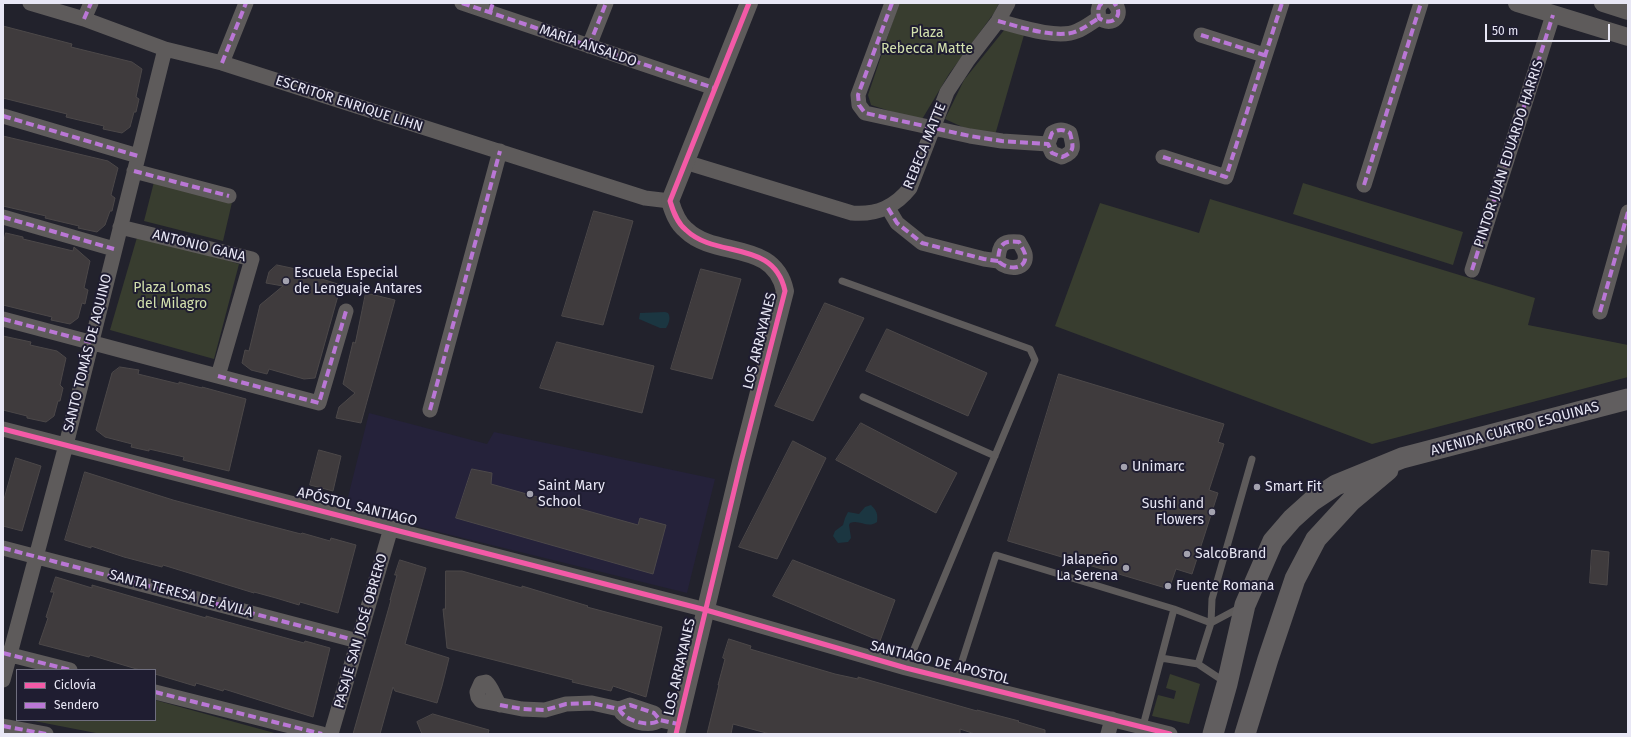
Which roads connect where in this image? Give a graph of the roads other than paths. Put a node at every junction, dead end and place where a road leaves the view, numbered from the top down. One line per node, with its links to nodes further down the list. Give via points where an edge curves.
1 (30, 3): 19 (street, ESCRITOR ENRIQUE LIHN)
2 (91, 3): 19 (street)
3 (246, 3): 26 (street)
4 (462, 3): 15 (street, MARÍA ANSALDO)
5 (606, 3): 23 (street)
6 (749, 3): 27 (street)
7 (892, 3): 29 (street, via 858,95 859,105 865,113)
8 (1008, 3): 20 (street, REBECA MATTE)
9 (1102, 3): 18 (street, via 1099,7)
10 (1114, 3): 18 (street, via 1118,14 1115,19 1104,22)
11 (1282, 3): 25 (street)
12 (1420, 3): 36 (street)
13 (1517, 3): 17 (street)
14 (1603, 3): 16 (street)
15 (492, 8): 23 (street, MARÍA ANSALDO)
16 (1628, 11)
17 (1553, 15): 22 (street); 45 (street, PINTOR JUAN EDUARDO HARRIS)
18 (1099, 18): 20 (street, via 1076,32 1059,34 1033,31)
19 (84, 19): 24 (street, ESCRITOR ENRIQUE LIHN)
20 (998, 21): 29 (street, REBECA MATTE, via 947,92)
21 (1201, 35): 25 (street)
22 (1628, 37)
23 (589, 46): 27 (street, MARÍA ANSALDO)
24 (165, 49): 26 (street, ESCRITOR ENRIQUE LIHN); 32 (street, SANTO TOMÁS DE AQUINO)
25 (1264, 55): 33 (street, via 1226,177)
26 (222, 63): 31 (street, ESCRITOR ENRIQUE LIHN)
27 (714, 88): 34 (street)
28 (3, 116): 32 (street)
29 (932, 127): 30 (street, via 1002,141); 39 (street, REBECA MATTE, via 910,188)
30 (1048, 144)
31 (500, 152): 38 (street, ESCRITOR ENRIQUE LIHN, via 645,198); 54 (street)
32 (138, 156): 35 (street, SANTO TOMÁS DE AQUINO)
33 (1162, 157)
34 (685, 162): 38 (street); 39 (street, REBECA MATTE, via 852,214)
35 (134, 171): 37 (street); 42 (street, SANTO TOMÁS DE AQUINO)
36 (1364, 184)
37 (230, 196)
38 (670, 201): 65 (street, LOS ARRAYANES, via 676,217 685,230 698,239 760,257 783,279 785,291)
39 (888, 208): 44 (street, via 897,223 922,243)
40 (1628, 212): 48 (street)
41 (3, 217): 43 (street)
42 (120, 227): 43 (street, SANTO TOMÁS DE AQUINO); 51 (street, ANTONIO GANA, via 252,259)
43 (114, 250): 50 (street, SANTO TOMÁS DE AQUINO)
44 (998, 261)
45 (1472, 270)
46 (842, 281): 57 (lane, via 1030,349 1035,360)
47 (346, 311): 51 (street, via 319,403)
48 (1600, 312)
49 (3, 319): 50 (street)
50 (91, 342): 51 (street); 56 (street, SANTO TOMÁS DE AQUINO)
51 (218, 376)
52 (863, 397): 57 (lane)
53 (1628, 399): 58 (main road, AVENIDA CUATRO ESQUINAS)
54 (430, 410)
55 (3, 428): 56 (street, APÓSTOL SANTIAGO)
56 (66, 445): 60 (street, APÓSTOL SANTIAGO); 62 (street, SANTO TOMÁS DE AQUINO)
57 (995, 456): 71 (lane)
58 (1402, 458): 63 (main road, AVENIDA CUATRO ESQUINAS, via 1336,485 1312,501 1292,519 1273,541); 88 (main road, AVENIDA CUATRO ESQUINAS, via 1351,501 1316,539 1295,578)
59 (1252, 459): 66 (lane, via 1212,599)
60 (391, 528): 65 (street, APÓSTOL SANTIAGO); 67 (street, PASAJE SAN JOSÉ OBRERO)
61 (3, 548): 62 (street, SANTA TERESA DE ÁVILA)
62 (36, 556): 67 (street, SANTA TERESA DE ÁVILA); 68 (street, SANTO TOMÁS DE AQUINO)
63 (1245, 605): 66 (lane); 75 (main road, AVENIDA CUATRO ESQUINAS)
64 (1174, 609): 66 (lane); 69 (lane); 74 (lane, via 996,555)
65 (706, 610): 71 (street, SANTIAGO DE APOSTOL); 81 (street, LOS ARRAYANES)
66 (1211, 623): 70 (lane)
67 (358, 641): 84 (street, PASAJE SAN JOSÉ OBRERO)
68 (6, 654): 72 (street); 73 (street, SANTO TOMÁS DE AQUINO)
69 (1161, 658): 70 (lane); 80 (lane)
70 (1198, 664): 75 (lane)
71 (906, 668): 74 (street, SANTIAGO DE APOSTOL)
72 (66, 669)
73 (3, 680)
74 (956, 680): 78 (street, SANTIAGO DE APOSTOL)
75 (1227, 684): 87 (main road, AVENIDA CUATRO ESQUINAS)
76 (156, 692): 83 (street)
77 (500, 705): 81 (street, via 545,710 566,704 592,703 619,709 630,705 654,712 660,720)
78 (1112, 719): 80 (street, SANTIAGO DE APOSTOL); 85 (street)
79 (3, 726): 82 (street)
80 (1143, 726): 86 (street, SANTIAGO DE APOSTOL)
81 (678, 731)
82 (46, 734)
83 (322, 734)
84 (331, 734)
85 (1108, 734)
86 (1170, 734)
87 (1213, 734)
88 (1245, 734)

